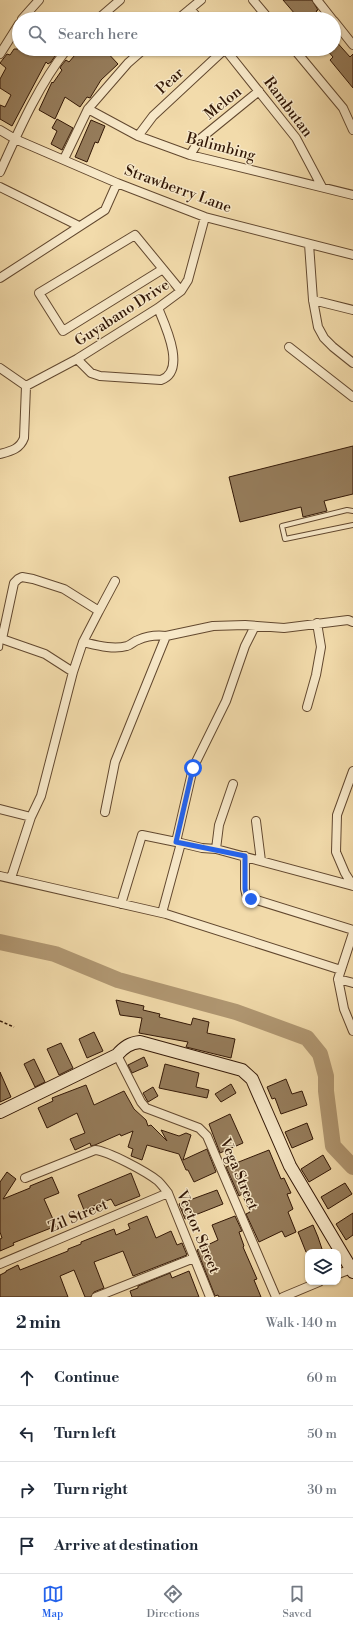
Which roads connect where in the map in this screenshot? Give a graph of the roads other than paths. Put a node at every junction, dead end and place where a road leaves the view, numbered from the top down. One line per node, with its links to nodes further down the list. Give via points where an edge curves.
1 (39, 0): 7 (street)
2 (120, 0): 8 (street)
3 (201, 0): 6 (street)
4 (253, 0): 11 (street)
5 (317, 0): 12 (street)
6 (190, 8): 9 (street); 10 (street)
7 (28, 12)
8 (106, 12)
9 (186, 12)
10 (193, 12)
11 (263, 12)
12 (327, 12)
13 (341, 30): 15 (street)
14 (12, 35): 16 (street)
15 (353, 45)
16 (0, 54)
17 (62, 56): 27 (street, via 51,70)
18 (136, 56): 23 (street)
19 (217, 56): 26 (street, Pear, via 153,116)
20 (231, 56): 22 (street, Rambutan)
21 (300, 56): 25 (street, via 343,108)
22 (259, 91): 28 (street, Melon, via 200,139); 33 (street, Rambutan, via 296,138)
23 (88, 109): 26 (street, Balimbing); 29 (street)
24 (0, 130): 27 (street, Strawberry Lane)
25 (353, 130)
26 (138, 136): 28 (street, Balimbing)
27 (15, 139): 29 (street, Strawberry Lane); 30 (street)
28 (190, 155): 33 (street, Balimbing)
29 (64, 159): 31 (street, Strawberry Lane)
30 (0, 172)
31 (117, 183): 35 (street, Strawberry Lane); 36 (street, via 105,210)
32 (0, 187): 36 (street)
33 (322, 187): 34 (street, Balimbing)
34 (353, 195)
35 (205, 217): 37 (street, Strawberry Lane); 41 (street, Guyabano Drive, via 191,273)
36 (79, 226): 40 (street)
37 (309, 244): 38 (street, Strawberry Lane); 42 (street)
38 (353, 255)
39 (163, 269): 39 (street, via 134,235 39,293 63,330); 41 (street)
40 (0, 278)
41 (181, 291): 43 (street, Guyabano Drive)
42 (313, 300): 44 (street); 47 (street, via 318,327 324,338)
43 (158, 308): 46 (street, Guyabano Drive); 46 (street, via 174,355 172,373 166,378 161,380 100,376 91,373)
44 (353, 310)
45 (289, 347): 50 (street)
46 (77, 359): 49 (street, Guyabano Drive)
47 (353, 363)
48 (0, 368): 49 (street)
49 (26, 386): 51 (street, via 22,444 16,449)
50 (353, 397)
51 (0, 454)
52 (353, 511): 53 (lane, via 347,510 282,526 285,539)
53 (353, 525)
54 (115, 581): 55 (street)
55 (99, 611): 60 (street, via 64,589 20,577 14,583); 61 (street)
56 (353, 622): 57 (street, via 348,620)
57 (317, 623): 58 (street, via 284,628); 64 (street, via 321,647)
58 (255, 626): 59 (street, via 212,626); 71 (street, via 245,646 226,701 193,768)
59 (166, 636): 61 (street, via 148,636 128,646 118,647); 68 (street, via 115,762)
60 (1, 639): 62 (lane); 63 (street, via 45,654)
61 (83, 642): 63 (street)
62 (0, 648)
63 (73, 672): 69 (street, via 41,796)
64 (307, 707)
65 (353, 771): 77 (street, via 337,815 336,852)
66 (233, 784): 72 (street, via 218,825)
67 (0, 809): 69 (street)
68 (105, 812)
69 (31, 817): 76 (street)
70 (256, 821): 74 (street)
71 (178, 842): 72 (street); 78 (street, via 142,835); 79 (street)
72 (216, 849): 73 (street)
73 (245, 856): 74 (street); 80 (street, via 247,897)
74 (261, 861): 77 (street)
75 (0, 876): 76 (street)
76 (11, 878): 78 (street)
77 (353, 886)
78 (121, 904): 79 (street)
79 (162, 914): 82 (street)
80 (353, 930)
81 (353, 933): 82 (street)
82 (341, 970): 83 (street)
83 (338, 979): 84 (street); 85 (street, via 344,1009)
84 (353, 983)
85 (353, 1031)
86 (117, 1055): 87 (street); 92 (street, via 123,1048 140,1042 245,1072 252,1080 290,1166); 97 (street, Vega Street, via 146,1108 199,1128 207,1136)
87 (0, 1112)
88 (25, 1178): 89 (street, Vector Street, via 88,1152 100,1150 150,1176)
89 (168, 1193): 90 (street, Vector Street); 91 (street, Zil Street)
90 (194, 1258): 95 (street); 96 (street, Vector Street)
91 (0, 1264)
92 (352, 1270): 93 (street)
93 (341, 1273)
94 (312, 1285): 98 (street)
95 (96, 1297)
96 (210, 1297)
97 (276, 1297)
98 (282, 1297)

